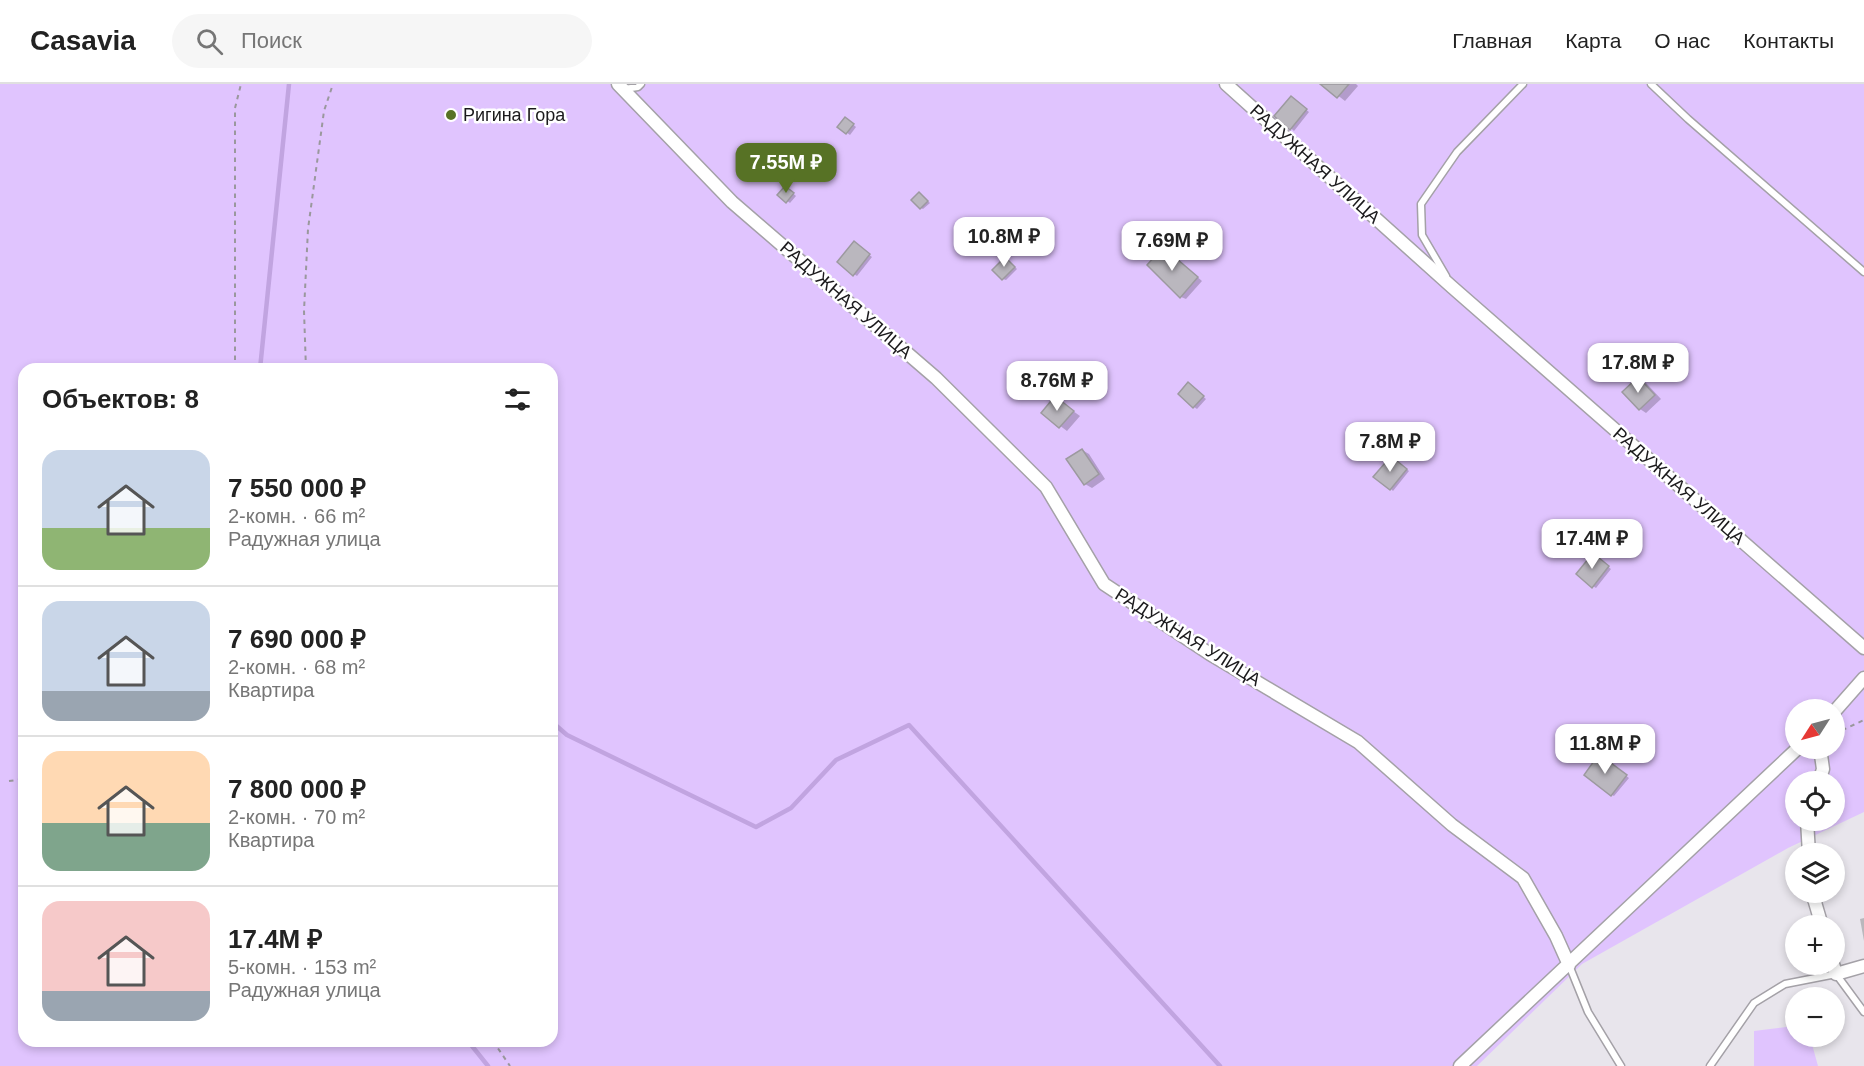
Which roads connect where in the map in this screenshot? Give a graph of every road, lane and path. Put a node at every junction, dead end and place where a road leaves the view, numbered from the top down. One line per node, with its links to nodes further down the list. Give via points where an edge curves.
1 (241, 84): 10 (path, via 235,108)
2 (333, 84): 11 (path, via 324,111 308,229)
3 (641, 84): 7 (lane)
4 (1226, 84): 9 (street, РАДУЖНАЯ УЛИЦА)
5 (1523, 84): 9 (lane, via 1457,152 1421,204 1422,235)
6 (1651, 84): 8 (lane)
7 (621, 86): 20 (street, РАДУЖНАЯ УЛИЦА, via 732,202 936,378 1046,487 1104,584 1210,654 1358,741 1452,825 1523,878)
8 (1864, 272)
9 (1452, 287): 12 (street, РАДУЖНАЯ УЛИЦА)
10 (235, 363)
11 (306, 363)
12 (1864, 648)
13 (1864, 678): 14 (street)
14 (1845, 700)
15 (1864, 720): 16 (path)
16 (1845, 729)
17 (1786, 759): 20 (street)
18 (18, 780): 19 (path)
19 (9, 781)
20 (1569, 965): 28 (street); 29 (lane, via 1588,1012)
21 (1864, 966): 22 (street)
22 (1845, 968)
23 (1815, 975): 30 (lane, via 1785,984 1754,1003)
24 (1839, 975): 25 (lane)
25 (1864, 1012)
26 (497, 1047): 27 (path)
27 (510, 1066)
28 (1460, 1066)
29 (1621, 1066)
30 (1710, 1066)

